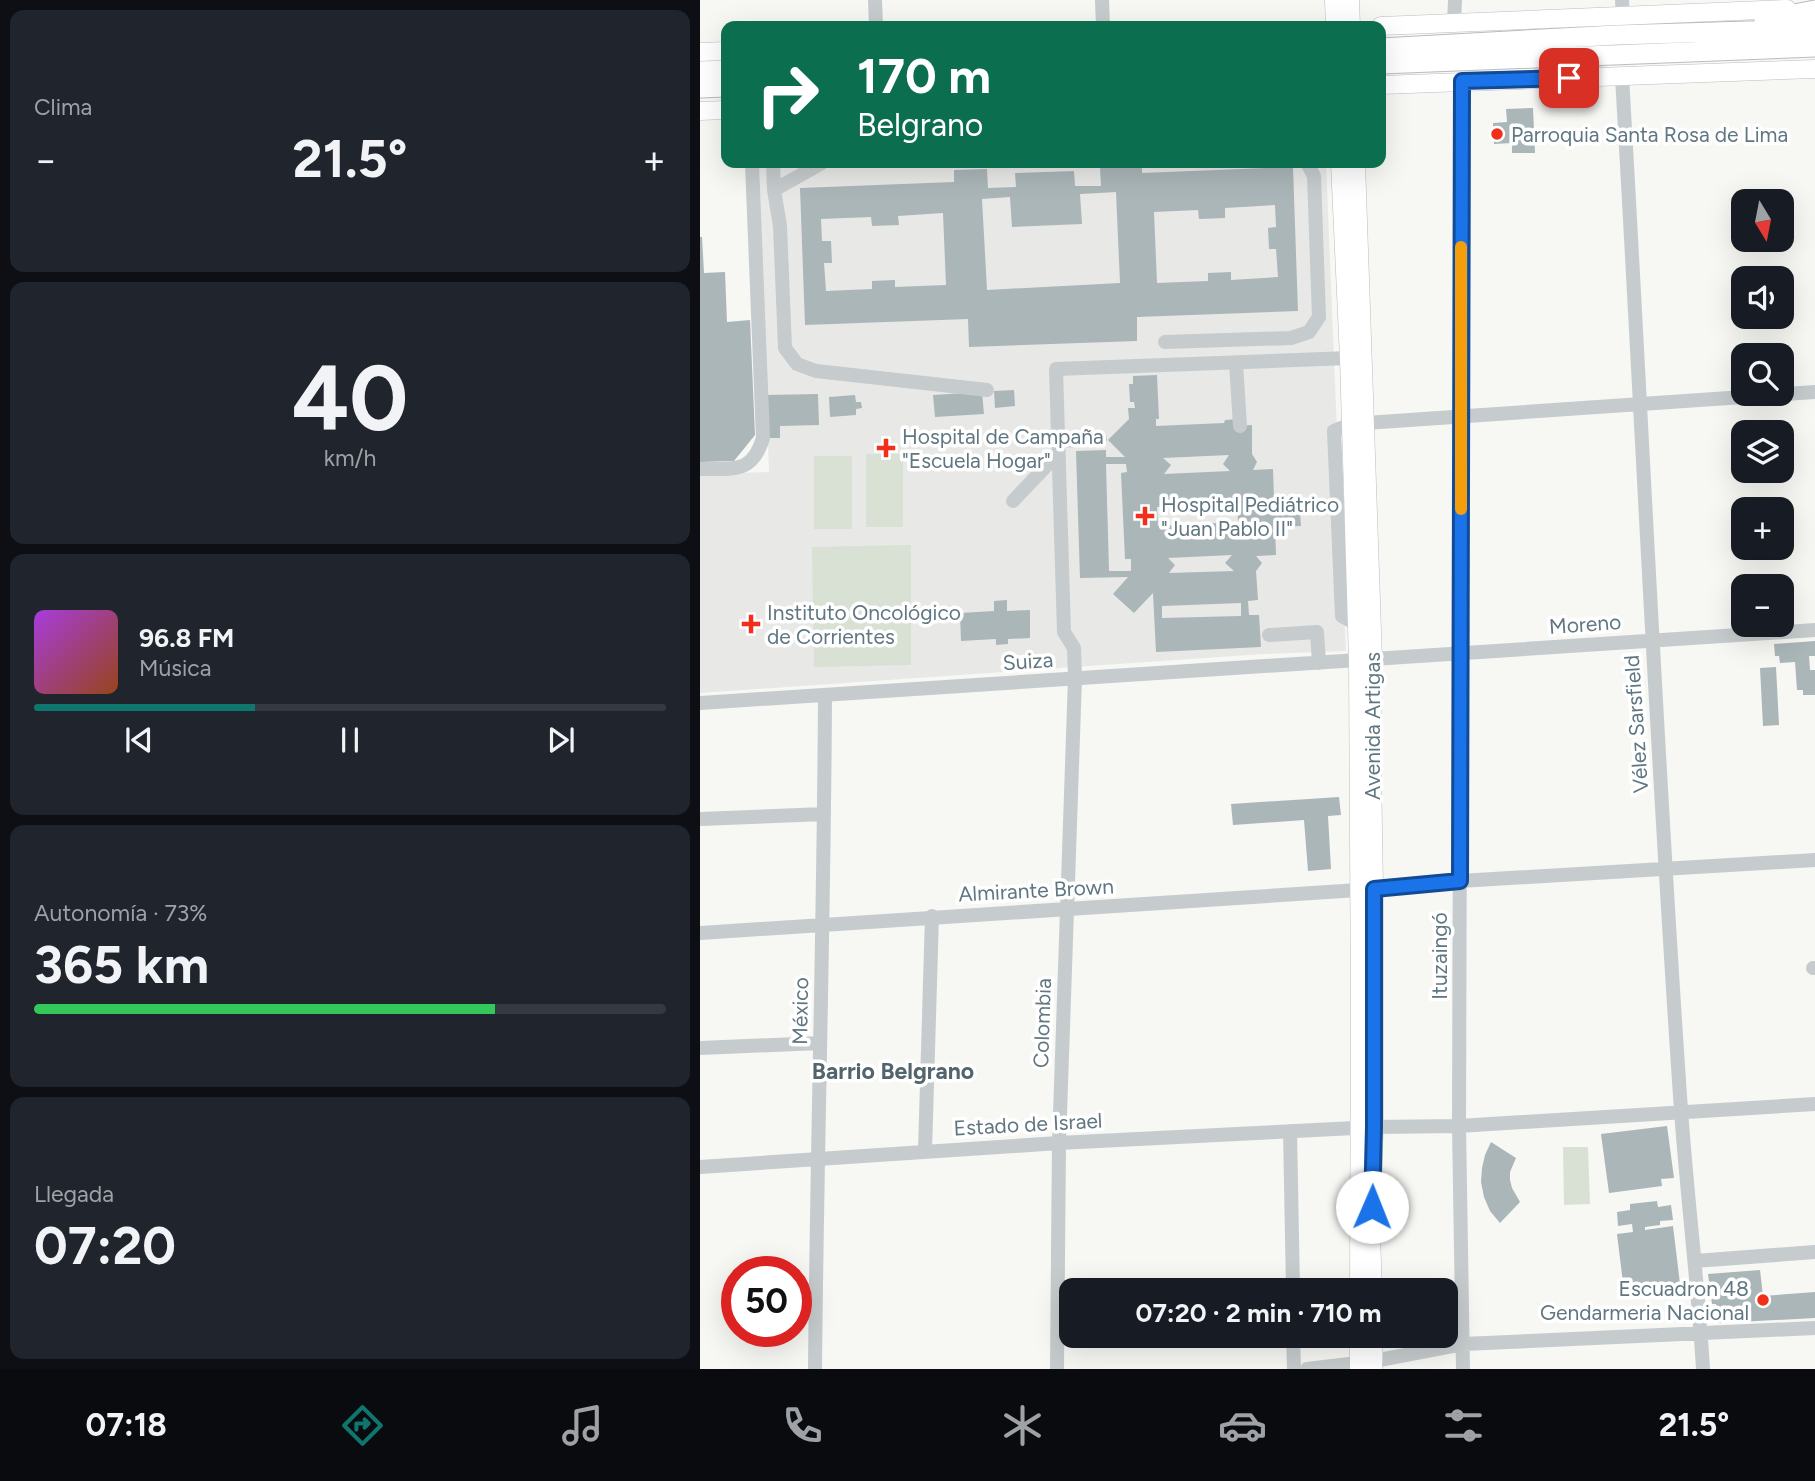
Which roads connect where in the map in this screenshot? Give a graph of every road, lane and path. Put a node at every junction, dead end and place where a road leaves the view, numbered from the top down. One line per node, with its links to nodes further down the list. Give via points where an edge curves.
1 (875, 0): 8 (street)
2 (1102, 0): 9 (street)
3 (1334, 0): 10 (main road)
4 (1350, 0): 11 (main road)
5 (1455, 0): 12 (street)
6 (1622, 8): 7 (main road); 12 (main road)
7 (1815, 9): 15 (highway)
8 (876, 21)
9 (1103, 21)
10 (1335, 21)
11 (1350, 21)
12 (1454, 23): 13 (main road)
13 (1386, 26)
14 (1815, 29): 15 (highway)
15 (1617, 45): 16 (highway); 17 (highway); 19 (highway, via 1737,62); 20 (highway)
16 (1815, 47)
17 (1386, 48)
18 (721, 55): 23 (main road)
19 (1815, 60)
20 (1386, 64)
21 (721, 69): 23 (highway)
22 (1815, 69): 24 (main road)
23 (701, 71): 26 (highway)
24 (1622, 77): 25 (main road); 44 (street, Vélez Sarsfield)
25 (1462, 81): 27 (main road); 45 (street, Ituzaingó)
26 (721, 84)
27 (1386, 85)
28 (721, 110): 29 (main road)
29 (700, 111)
30 (752, 168): 51 (street, via 763,438 750,463 739,468)
31 (773, 168): 36 (street)
32 (813, 168): 36 (street)
33 (1310, 168): 37 (street, via 1314,176 1319,317 1309,332)
34 (1340, 168): 39 (main road, Avenida Artigas)
35 (1356, 168): 46 (main road, Avenida Artigas)
36 (774, 190): 42 (street, via 785,348 797,364 816,371)
37 (1291, 338): 38 (street); 40 (street)
38 (1165, 342)
39 (1349, 358): 40 (street); 46 (main road, Avenida Artigas)
40 (1292, 360): 41 (street)
41 (1236, 363): 47 (street); 49 (street, Colombia, via 1056,369)
42 (987, 390)
43 (1815, 392): 44 (street)
44 (1641, 405): 45 (street); 55 (street, Vélez Sarsfield)
45 (1461, 416): 46 (street); 56 (street, Ituzaingó)
46 (1358, 424): 57 (main road, Avenida Artigas); 57 (main road, Avenida Artigas, via 1357,624)
47 (1240, 426)
48 (1100, 439): 49 (street)
49 (1058, 441): 50 (street, Colombia)
50 (1059, 458): 52 (street); 59 (street, Colombia, via 1064,632 1074,648)
51 (700, 469)
52 (1013, 501)
53 (1815, 630): 55 (street, Moreno)
54 (1269, 635): 58 (street, via 1317,632)
55 (1652, 641): 56 (street, Moreno); 65 (street, Vélez Sarsfield)
56 (1460, 652): 57 (street, Moreno); 66 (street, Ituzaingó)
57 (1366, 660): 58 (street, Suiza); 67 (main road, Avenida Artigas, via 1372,773)
58 (1319, 663): 59 (street, Suiza)
59 (1075, 678): 60 (street, Suiza); 68 (street, Colombia)
60 (825, 695): 61 (street, Suiza); 62 (street, México)
61 (700, 703)
62 (824, 814): 63 (street); 70 (street, México)
63 (700, 820)
64 (1815, 860): 65 (street, Almirante Brown)
65 (1666, 868): 66 (street, Almirante Brown); 75 (street, Vélez Sarsfield)
66 (1460, 881): 67 (street, Almirante Brown); 76 (street, Ituzaingó)
67 (1366, 889): 68 (street, Almirante Brown); 77 (main road, Avenida Artigas)
68 (1067, 909): 69 (street, Almirante Brown); 79 (street, Colombia)
69 (932, 916): 70 (street, Almirante Brown); 80 (street)
70 (822, 924): 71 (street, Almirante Brown); 72 (street, México)
71 (700, 933)
72 (820, 1043): 73 (street); 81 (street, México)
73 (700, 1048)
74 (1815, 1104): 75 (street, Estado de Israel)
75 (1681, 1113): 76 (street, Estado de Israel); 84 (street, Vélez Sarsfield)
76 (1459, 1126): 77 (street, Estado de Israel); 90 (street, Ituzaingó)
77 (1367, 1127): 78 (street, Estado de Israel); 86 (main road, Avenida Artigas); 87 (main road, Avenida Artigas)
78 (1290, 1131): 79 (street, Estado de Israel); 85 (street)
79 (1059, 1143): 80 (street, Estado de Israel); 96 (street, Colombia)
80 (925, 1151): 81 (street, Estado de Israel)
81 (817, 1159): 82 (street, Estado de Israel); 95 (street, México)
82 (700, 1167)
83 (1815, 1252): 84 (street)
84 (1695, 1261): 89 (street, Vélez Sarsfield)
85 (1293, 1278)
86 (1360, 1278)
87 (1373, 1278)
88 (1815, 1328): 89 (street)
89 (1701, 1333): 90 (street); 100 (street, Vélez Sarsfield)
90 (1463, 1344): 94 (street); 99 (street, Ituzaingó)
91 (1293, 1348): 97 (street)
92 (1362, 1348): 94 (main road)
93 (1371, 1348): 94 (main road)
94 (1366, 1366): 98 (street)
95 (815, 1369)
96 (1057, 1369)
97 (1294, 1369)
98 (1307, 1369)
99 (1463, 1369)
100 (1703, 1369)

